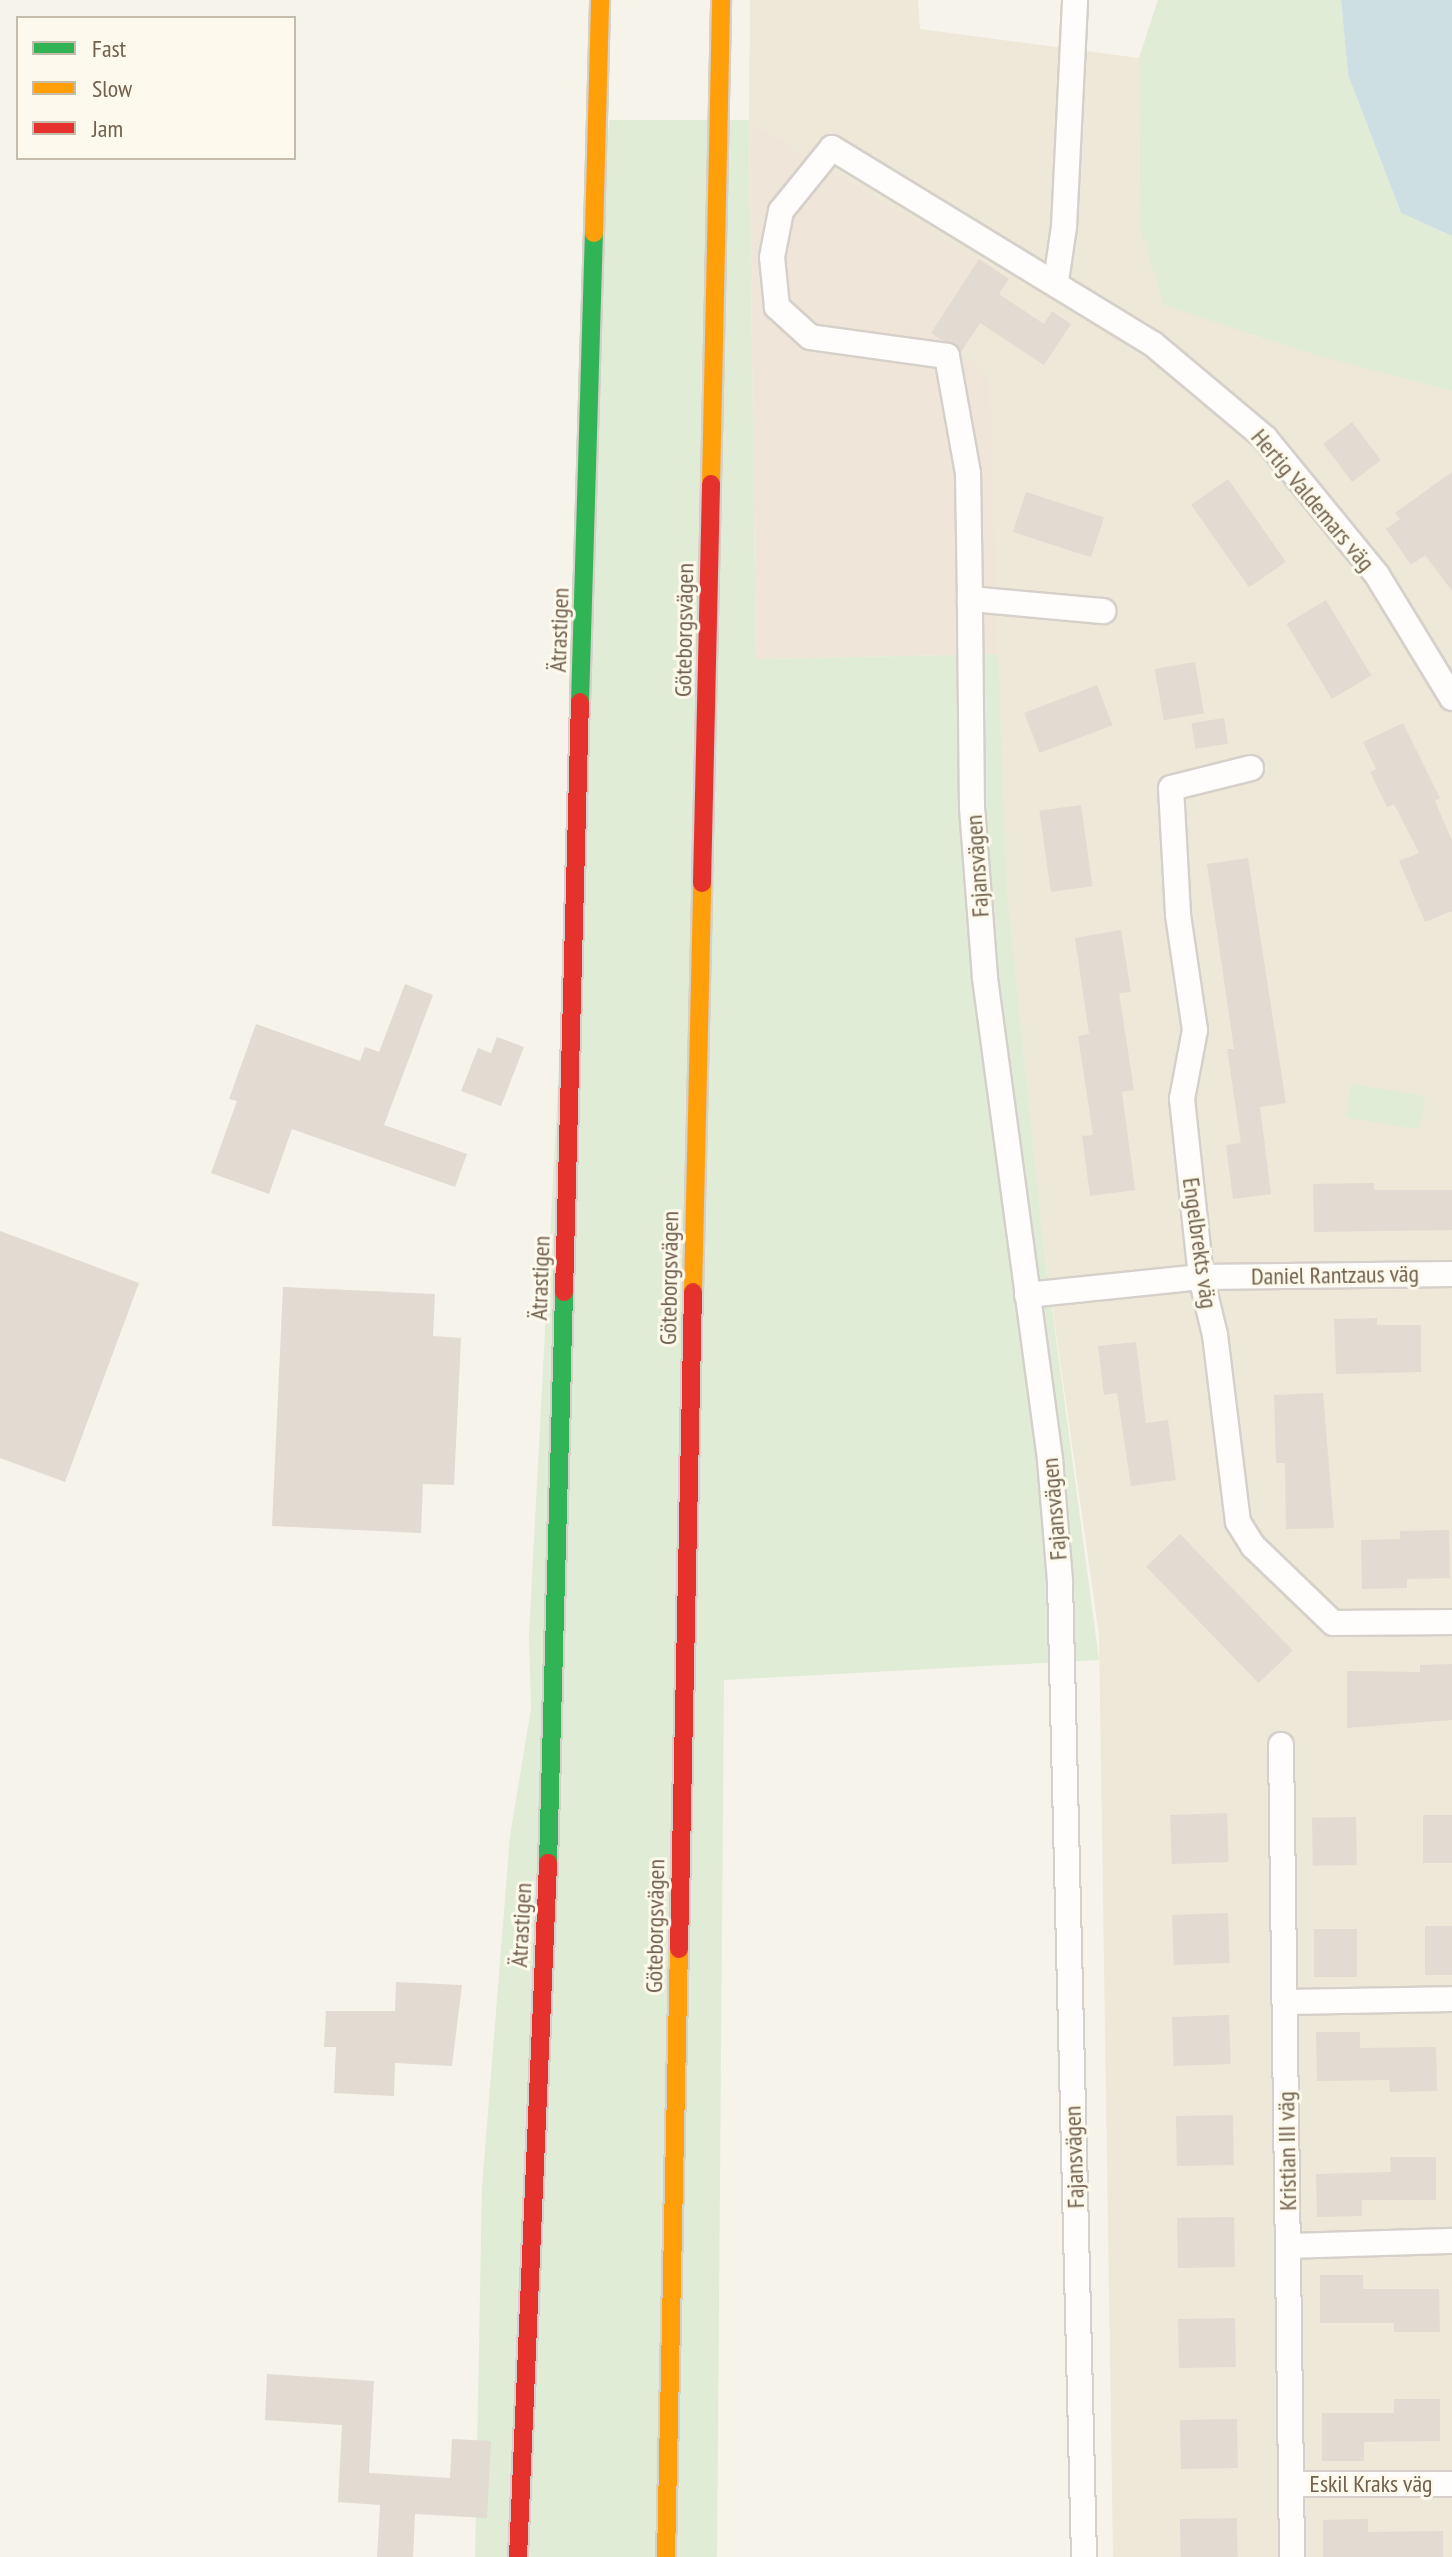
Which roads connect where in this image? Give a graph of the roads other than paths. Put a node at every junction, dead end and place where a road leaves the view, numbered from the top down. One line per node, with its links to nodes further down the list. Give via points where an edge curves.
1 (600, 0): 21 (street, Ätrastigen, via 548,1868)
2 (721, 0): 22 (street, Göteborgsvägen)
3 (1075, 0): 5 (street, via 1064,227)
4 (832, 148): 5 (street, Hertig Valdemars väg); 6 (street, Fajansvägen, via 781,211 772,257 777,307 810,337 947,356 968,473)
5 (1056, 281): 8 (street, Hertig Valdemars väg, via 1153,344 1265,438 1377,575)
6 (970, 599): 7 (street); 12 (street, Fajansvägen, via 972,807 985,977)
7 (1103, 611)
8 (1452, 698)
9 (1251, 768): 11 (street, Engelbrekts väg, via 1171,788 1178,915 1195,1030 1182,1099)
10 (1452, 1274): 11 (street, Daniel Rantzaus väg)
11 (1201, 1277): 12 (street, Daniel Rantzaus väg); 13 (street, Engelbrekts väg, via 1215,1335 1238,1522 1253,1546 1333,1623)
12 (1027, 1295): 23 (street, Fajansvägen, via 1050,1459 1063,1661)
13 (1452, 1622)
14 (1281, 1745): 16 (street, Kristian III väg)
15 (1452, 1999): 16 (street)
16 (1285, 2002): 18 (street, Kristian III väg)
17 (1452, 2241): 18 (street)
18 (1289, 2246): 19 (street, Kristian III väg)
19 (1291, 2484): 20 (street, Eskil Kraks väg); 24 (street, Kristian III väg)
20 (1452, 2484)
21 (518, 2557)
22 (666, 2557)
23 (1084, 2557)
24 (1292, 2557)

